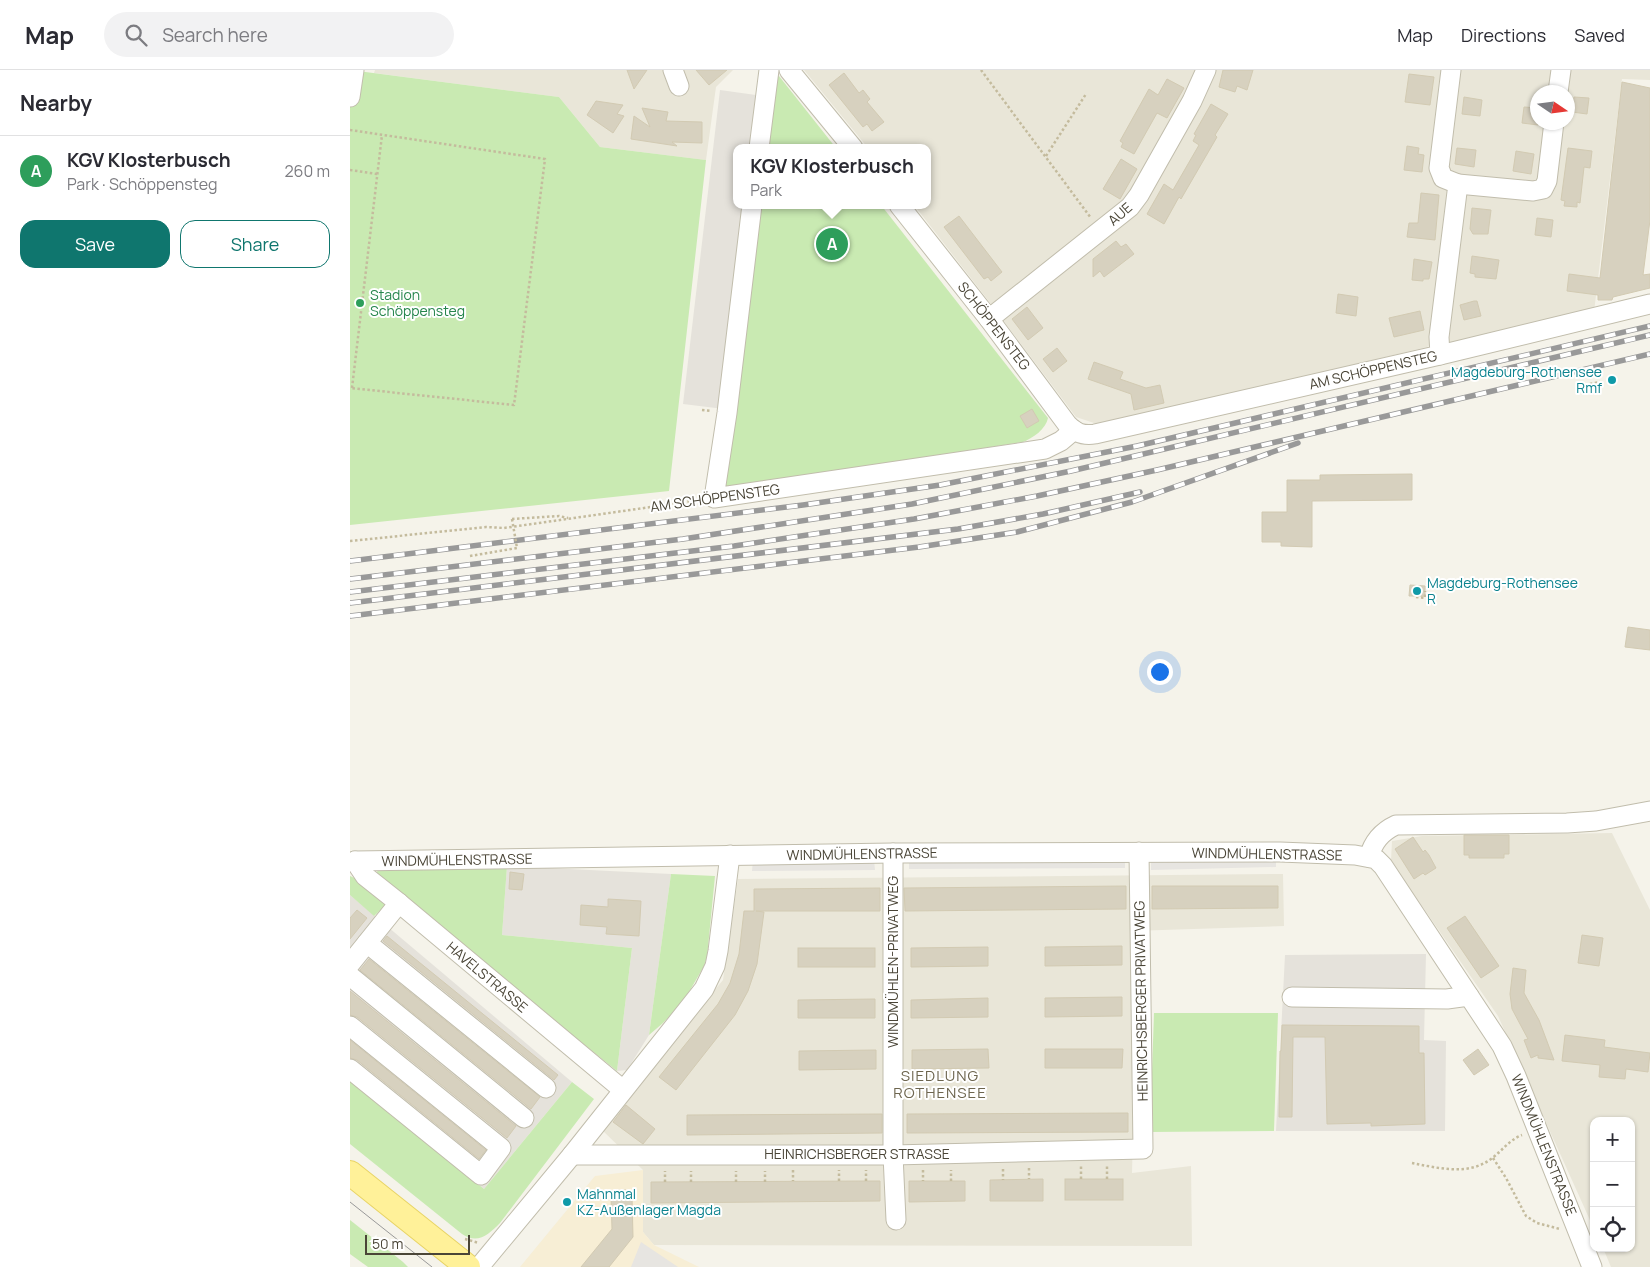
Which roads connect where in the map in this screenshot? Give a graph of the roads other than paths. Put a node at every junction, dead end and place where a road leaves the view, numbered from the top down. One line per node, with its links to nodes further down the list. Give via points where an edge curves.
1 (354, 70): 8 (street)
2 (768, 70): 10 (street)
3 (790, 70): 11 (street)
4 (1206, 70): 16 (street, AUE, via 1192,101 1138,195 1124,212)
5 (1451, 70): 12 (street, via 1438,168 1443,178)
6 (1561, 70): 7 (street)
7 (1559, 85)
8 (350, 97)
9 (1553, 130): 12 (street, via 1547,181 1543,189 1528,191)
10 (759, 144)
11 (850, 144)
12 (1458, 184): 17 (street)
13 (752, 209): 18 (street, AM SCHÖPPENSTEG, via 714,498 1045,448)
14 (902, 209): 16 (street, SCHÖPPENSTEG)
15 (1650, 304): 17 (street, AM SCHÖPPENSTEG)
16 (989, 319): 18 (street, SCHÖPPENSTEG)
17 (1440, 355): 18 (street, AM SCHÖPPENSTEG, via 1095,434 1081,434)
18 (1074, 430)
19 (1650, 811): 23 (street, via 1567,823 1396,825 1381,834)
20 (1139, 852): 21 (street, WINDMÜHLENSTRASSE); 23 (street, WINDMÜHLENSTRASSE, via 1280,852); 36 (street, HEINRICHSBERGER PRIVATWEG)
21 (893, 853): 22 (street, WINDMÜHLENSTRASSE); 37 (street, WINDMÜHLEN-PRIVATWEG)
22 (730, 855): 24 (street, WINDMÜHLENSTRASSE); 34 (street, via 712,974 689,1009)
23 (1369, 857): 29 (street, WINDMÜHLENSTRASSE, via 1383,866)
24 (355, 861): 25 (street, HAVELSTRASSE, via 364,876)
25 (399, 903): 26 (street); 34 (street, HAVELSTRASSE)
26 (367, 943): 27 (street); 33 (street)
27 (350, 964)
28 (350, 976): 35 (street)
29 (1469, 996): 30 (street, via 1447,999); 43 (street, WINDMÜHLENSTRASSE, via 1502,1046)
30 (1292, 997)
31 (350, 1026): 32 (street, via 501,1148 481,1175)
32 (350, 1070)
33 (546, 1088)
34 (623, 1090): 38 (street)
35 (524, 1118)
36 (1143, 1149): 37 (street, HEINRICHSBERGER STRASSE)
37 (893, 1154): 38 (street, HEINRICHSBERGER STRASSE); 40 (street, WINDMÜHLEN-PRIVATWEG)
38 (572, 1155): 42 (street)
39 (350, 1173): 41 (main road)
40 (896, 1220)
41 (468, 1267)
42 (479, 1267)
43 (1592, 1267)

